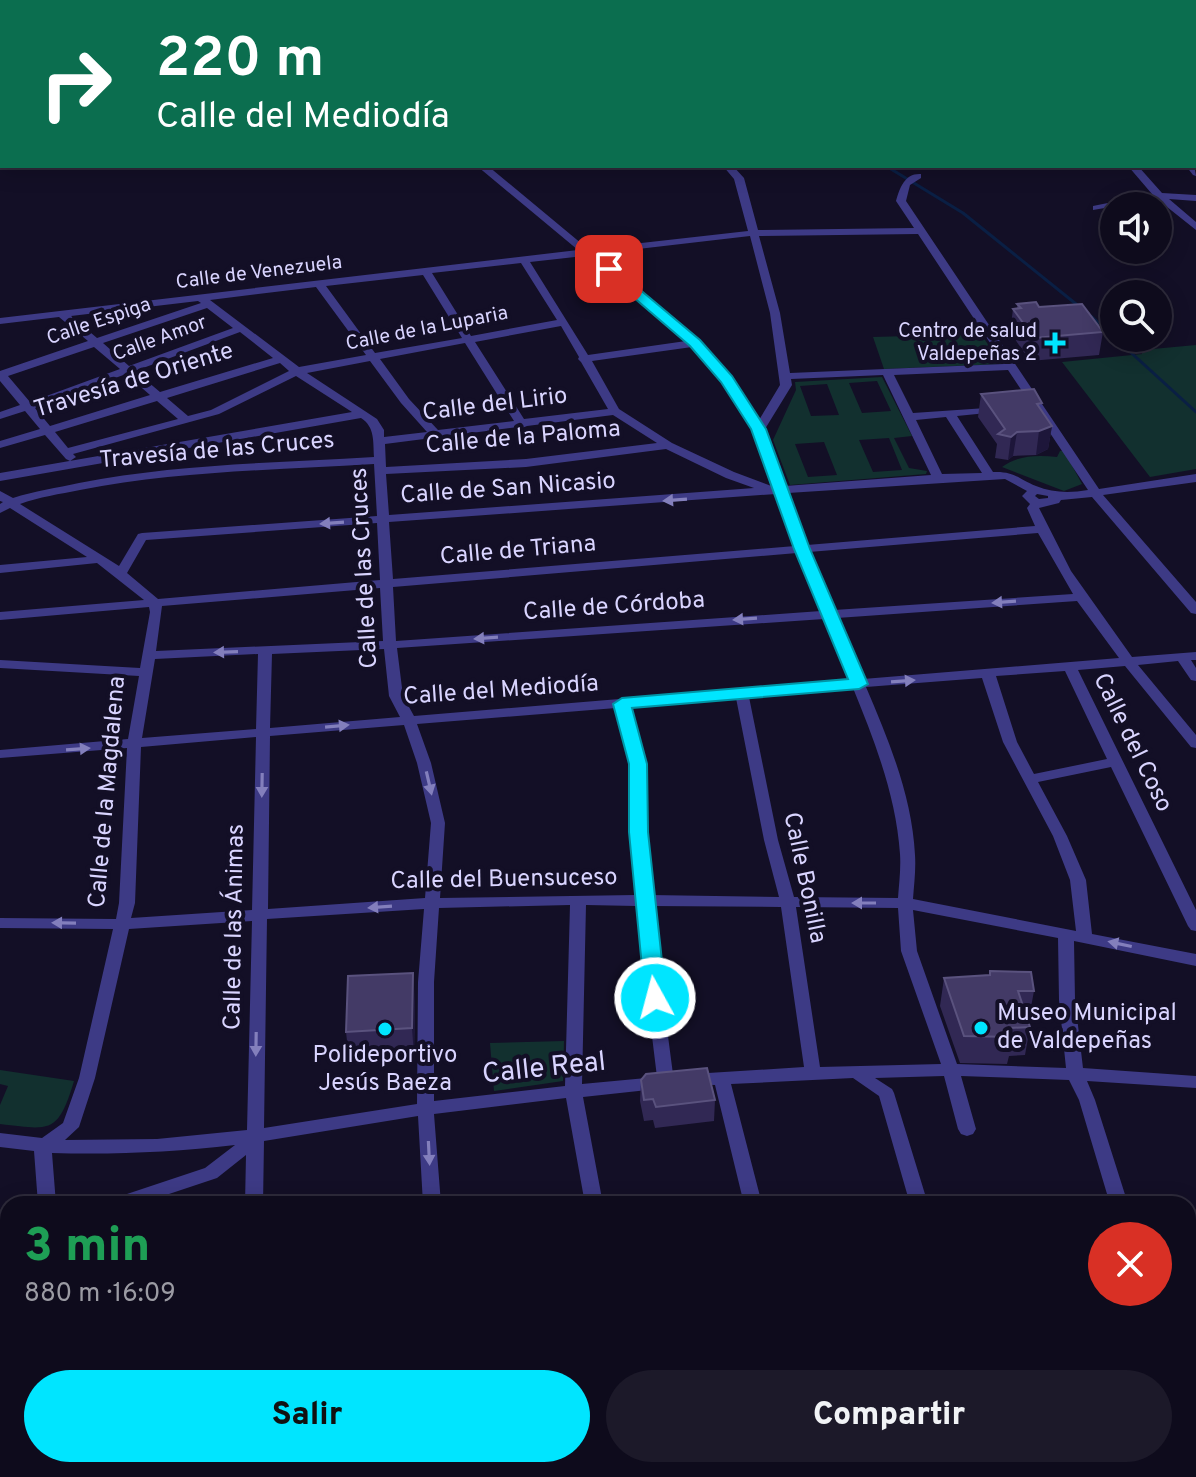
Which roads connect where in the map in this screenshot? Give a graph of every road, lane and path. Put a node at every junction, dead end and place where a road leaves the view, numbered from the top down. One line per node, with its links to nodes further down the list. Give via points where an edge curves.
1 (484, 168): 14 (street)
2 (730, 168): 13 (street, via 739,178)
3 (1135, 168): 5 (street)
4 (914, 178): 12 (street, via 901,201)
5 (1156, 192)
6 (1172, 197): 7 (street)
7 (1196, 198)
8 (1100, 207): 10 (street)
9 (1172, 207): 11 (street)
10 (1096, 208)
11 (1196, 227)
12 (922, 231): 13 (street, Calle de Venezuela); 29 (street)
13 (752, 233): 14 (street, Calle de Venezuela); 34 (street, via 775,313)
14 (587, 252): 15 (street, Calle de Venezuela); 25 (street)
15 (523, 259): 16 (street, Calle de Venezuela); 21 (street)
16 (426, 272): 17 (street, Calle de Venezuela); 23 (street)
17 (319, 284): 18 (street, Calle de Venezuela); 26 (street)
18 (205, 301): 19 (street, Calle de Venezuela); 22 (street, Calle de las Cruces); 24 (street, Calle Espiga)
19 (62, 314): 20 (street, Calle de Venezuela); 24 (street)
20 (0, 321)
21 (564, 322): 23 (street, Calle de la Luparia); 28 (street)
22 (242, 328): 27 (street, Calle de las Cruces); 30 (street, Calle Amor)
23 (468, 339): 26 (street, Calle de la Luparia); 46 (street)
24 (93, 342): 30 (street); 33 (street, Calle Espiga)
25 (695, 343): 28 (street); 47 (street, via 727,379)
26 (374, 357): 31 (street, Calle de la Luparia); 49 (street)
27 (281, 359): 31 (street, Calle de las Cruces); 35 (street, Travesía de Oriente)
28 (583, 359): 40 (street)
29 (1013, 367): 32 (street); 36 (street)
30 (127, 369): 35 (street); 37 (street, Calle Amor)
31 (297, 371): 42 (street, Calle de las Cruces); 45 (street, Calle de la Luparia, via 215,412)
32 (887, 372): 34 (street); 44 (street)
33 (0, 375): 37 (street)
34 (785, 376): 47 (street, via 786,385)
35 (156, 397): 45 (street); 48 (street, Travesía de Oriente)
36 (1039, 405): 38 (street); 63 (street)
37 (28, 407): 43 (street, Calle Amor); 48 (street)
38 (1024, 407)
39 (1009, 408): 41 (street)
40 (615, 411): 46 (street, Calle del Lirio); 52 (street)
41 (949, 413): 44 (street); 56 (street)
42 (363, 414): 50 (street, Calle de las Cruces, via 373,421); 54 (street)
43 (0, 416)
44 (910, 417): 58 (street)
45 (186, 420): 53 (street, Calle de la Luparia)
46 (522, 425): 49 (street, Calle del Lirio)
47 (759, 429): 62 (street)
48 (48, 431): 51 (street, Travesía de Oriente); 53 (street)
49 (436, 435): 50 (street, Calle del Lirio)
50 (380, 441): 55 (street, Calle de las Cruces)
51 (0, 445)
52 (668, 445): 55 (street, Calle de la Paloma, via 526,463); 61 (street)
53 (66, 452): 54 (street)
54 (76, 465): 57 (street); 60 (street)
55 (382, 466): 60 (street, Travesía de las Cruces, via 136,476); 66 (street, Calle de las Cruces)
56 (990, 476): 58 (street); 64 (street, via 1014,478)
57 (0, 477)
58 (938, 478): 62 (street)
59 (1196, 478): 63 (street)
60 (89, 484): 65 (street, Travesía de las Cruces)
61 (756, 490): 62 (street, Calle de San Nicasio); 66 (street, Calle de San Nicasio, one-way to 66)
62 (779, 490): 68 (street)
63 (1095, 493): 64 (street, via 1056,496 1051,503); 76 (street)
64 (1035, 496): 67 (street)
65 (3, 502): 70 (street)
66 (383, 519): 69 (street, Calle de San Nicasio, one-way to 69, via 142,537); 73 (street, Calle de las Cruces)
67 (1040, 529): 68 (street, Calle de Triana); 74 (street)
68 (802, 549): 73 (street, Calle de Triana); 77 (street)
69 (132, 553): 70 (street); 72 (street)
70 (98, 559): 71 (street); 72 (street)
71 (0, 569)
72 (121, 573): 75 (street)
73 (387, 584): 75 (street, Calle de Triana); 79 (street, Calle de las Cruces)
74 (1082, 597): 77 (street, Calle de Córdoba, one-way to 77); 83 (street)
75 (155, 603): 78 (street, Calle de Triana); 81 (street, Calle de la Magdalena)
76 (1196, 610)
77 (828, 614): 79 (street, Calle de Córdoba, one-way to 79); 89 (street)
78 (0, 616)
79 (390, 645): 80 (street, Calle de Córdoba); 92 (street, Calle de las Cruces, via 396,696)
80 (265, 651): 81 (street, Calle de Córdoba, one-way to 81); 93 (street, Calle de las Ánimas)
81 (150, 655): 86 (street, Calle de la Magdalena)
82 (1189, 657): 83 (street, Calle del Mediodía); 88 (street)
83 (1132, 662): 85 (street, Calle del Mediodía); 94 (street)
84 (0, 664): 86 (street)
85 (1070, 667): 87 (street, Calle del Mediodía); 97 (street, Calle del Coso)
86 (145, 672): 95 (street, Calle de la Magdalena)
87 (988, 674): 89 (street, Calle del Mediodía, one-way to 87); 98 (street, via 1010,742)
88 (1196, 677)
89 (859, 684): 90 (street, Calle del Mediodía); 103 (street, via 885,749 904,820)
90 (742, 694): 91 (street, Calle del Mediodía); 101 (street, Calle Bonilla)
91 (622, 704): 92 (street, Calle del Mediodía); 100 (street, via 638,764)
92 (409, 720): 93 (street, Calle del Mediodía, one-way to 92); 102 (street, Calle de las Cruces, one-way to 102, via 438,823)
93 (263, 733): 95 (street, Calle del Mediodía); 104 (street, Calle de las Ánimas, one-way to 104)
94 (1196, 744)
95 (134, 745): 96 (street, Calle del Mediodía, one-way to 95); 106 (street, Calle de la Magdalena)
96 (0, 754)
97 (1117, 761): 98 (street); 107 (street, Calle del Coso)
98 (1031, 779): 109 (street, via 1078,880)
99 (578, 900): 100 (street, Calle del Buensuceso); 102 (street, Calle del Buensuceso); 119 (street)
100 (643, 901): 101 (street, Calle del Buensuceso); 117 (street)
101 (788, 902): 103 (street, Calle del Buensuceso, one-way to 101); 113 (street, Calle Bonilla)
102 (434, 903): 104 (street, Calle del Buensuceso, one-way to 104); 121 (street, Calle de las Cruces, via 426,982)
103 (905, 903): 108 (street, Calle del Buensuceso); 111 (street, via 909,951)
104 (258, 916): 106 (street, Calle del Buensuceso); 123 (street, Calle de las Ánimas, one-way to 123)
105 (0, 923): 106 (street, Calle del Buensuceso, one-way to 105)
106 (122, 924): 125 (street, Calle de la Magdalena, via 87,1078 70,1127)
107 (1196, 926)
108 (1066, 933): 109 (street, Calle del Buensuceso); 115 (street)
109 (1085, 937): 110 (street, Calle del Buensuceso, one-way to 109)
110 (1196, 960)
111 (951, 1070): 112 (street, Calle Real); 115 (street, Calle Real); 122 (street)
112 (913, 1072): 114 (street, Calle Real); 120 (street)
113 (813, 1073): 114 (street, Calle Real); 116 (street, Calle Real)
114 (855, 1073): 120 (street)
115 (1075, 1074): 118 (street, Calle Real); 133 (street)
116 (721, 1077): 117 (street, Calle Real); 131 (street)
117 (666, 1082): 119 (street, Calle Real)
118 (1196, 1082)
119 (573, 1091): 121 (street, Calle Real); 130 (street)
120 (886, 1093): 132 (street)
121 (426, 1109): 123 (street, Calle Real); 129 (street, Calle de las Cruces, one-way to 129)
122 (967, 1129)
123 (255, 1137): 125 (street, Calle Real); 127 (street, via 211,1173); 128 (street, Calle de las Ánimas)
124 (0, 1140): 125 (street, Calle Real)
125 (43, 1148): 126 (street)
126 (46, 1196)
127 (142, 1196)
128 (254, 1196)
129 (431, 1196)
130 (593, 1196)
131 (751, 1196)
132 (917, 1196)
133 (1117, 1196)

